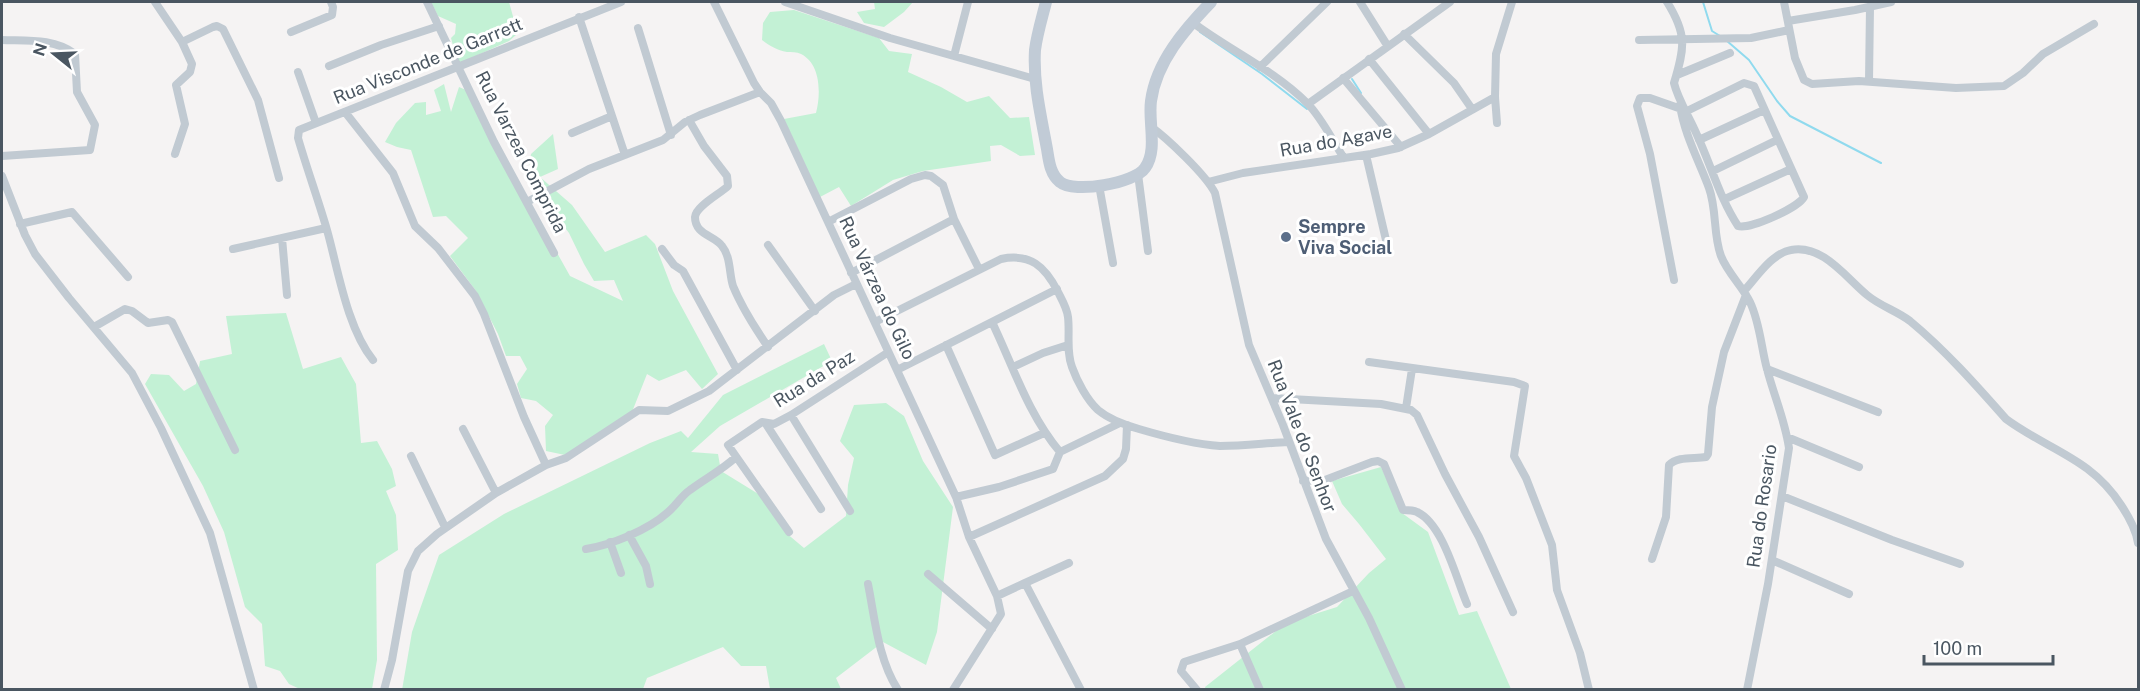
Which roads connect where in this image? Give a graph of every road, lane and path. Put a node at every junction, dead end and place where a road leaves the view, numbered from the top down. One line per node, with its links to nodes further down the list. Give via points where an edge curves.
1 (155, 2): 28 (street)
2 (331, 2): 26 (street, via 332,15)
3 (427, 2): 24 (street, Rua Varzea Comprida)
4 (590, 2): 19 (street)
5 (621, 2): 19 (street, Rua Visconde de Garrett)
6 (714, 2): 44 (street, Rua Várzea do Gilo)
7 (785, 2): 34 (street)
8 (968, 2): 34 (street)
9 (1046, 2): 42 (street, via 1035,50)
10 (1211, 2): 21 (street)
11 (1327, 2): 38 (street)
12 (1360, 2): 32 (street)
13 (1450, 2): 27 (street)
14 (1512, 2): 45 (street, via 1496,54)
15 (1667, 2): 29 (street)
16 (1784, 2): 23 (street)
17 (1891, 2): 18 (street)
18 (1870, 7): 23 (street); 43 (street)
19 (594, 12): 20 (street, Rua Visconde de Garrett)
20 (579, 17): 37 (street, Rua Visconde de Garrett); 51 (street)
21 (1192, 22): 38 (street); 55 (street, via 1161,67 1151,98)
22 (2094, 24): 43 (street, via 2043,54 2004,86 1956,88)
23 (1788, 25): 29 (street, via 1751,38); 43 (street, via 1804,80 1812,84)
24 (439, 26): 36 (street); 37 (street, Rua Varzea Comprida)
25 (638, 28): 58 (street)
26 (291, 32)
27 (1404, 33): 32 (street); 47 (street, via 1454,83)
28 (180, 38): 62 (street, via 192,64 190,72 176,85 185,124); 71 (street, via 217,26 223,29 258,100)
29 (1684, 38): 31 (street); 40 (street)
30 (2, 40): 65 (street, via 47,42 65,46 75,54 77,92 95,125 90,150)
31 (1639, 40)
32 (1387, 45): 35 (street)
33 (1730, 53): 40 (street)
34 (954, 56): 42 (street)
35 (1369, 59): 41 (street); 57 (street)
36 (329, 66)
37 (460, 67): 50 (street, Rua Visconde de Garrett); 75 (street, Rua Varzea Comprida)
38 (1260, 67): 46 (street)
39 (298, 72): 53 (street)
40 (1677, 75): 48 (street, via 1674,83)
41 (1343, 78): 46 (street); 61 (street)
42 (1035, 79): 73 (street, via 1054,176 1065,186)
43 (1869, 81)
44 (760, 92): 52 (street); 77 (street, Rua Várzea do Gilo, via 771,103)
45 (1495, 97): 47 (street, Rua do Agave); 54 (street)
46 (1308, 104): 66 (street)
47 (1472, 109): 57 (street, Rua do Agave)
48 (1684, 110): 49 (street, via 1744,83 1754,86); 59 (street); 91 (street, via 1650,98 1637,102); 94 (street, Rua do Rosario, via 1692,146 1715,209 1719,252)
49 (1764, 110): 59 (street); 60 (street)
50 (345, 112): 53 (street, Rua Visconde de Garrett); 125 (street, via 393,173 415,226 438,248 475,296)
51 (612, 116): 56 (street); 64 (street)
52 (689, 120): 58 (street); 102 (street, via 728,182 698,211 695,219 704,235 726,253 733,286)
53 (316, 123): 79 (street, Rua Visconde de Garrett, via 299,130 298,135)
54 (1497, 123)
55 (1150, 126): 69 (street, via 1150,154); 72 (street)
56 (572, 133)
57 (1429, 134): 61 (street, Rua do Agave)
58 (672, 135): 64 (street)
59 (1699, 140): 68 (street)
60 (1777, 140): 67 (street); 68 (street)
61 (1401, 147): 63 (street, Rua do Agave)
62 (175, 154)
63 (1366, 154): 66 (street, Rua do Agave); 81 (street)
64 (625, 155): 75 (street, via 568,179)
65 (2, 156)
66 (1344, 158): 72 (street, Rua do Agave)
67 (1791, 169): 74 (street); 74 (street, via 1804,197 1796,206 1741,228)
68 (1713, 171): 74 (street)
69 (1141, 172): 73 (street, via 1126,180); 85 (street)
70 (2, 176): 78 (street)
71 (279, 178)
72 (1208, 182): 111 (street, Rua Vale do Senhor, via 1217,198 1249,345)
73 (1099, 185): 87 (street)
74 (1725, 199)
75 (527, 202): 86 (street, Rua Varzea Comprida)
76 (954, 219): 77 (street, via 943,185 925,175); 88 (street); 89 (street)
77 (828, 222): 89 (street, Rua Várzea do Gilo)
78 (20, 224): 90 (street, via 72,212); 99 (street, via 35,254)
79 (326, 228): 80 (street); 104 (street, via 358,335)
80 (282, 238): 83 (street); 95 (street)
81 (1386, 240)
82 (768, 245): 96 (street)
83 (233, 249)
84 (662, 249): 109 (street, via 683,271)
85 (1148, 251)
86 (554, 253)
87 (1113, 263)
88 (979, 269): 93 (street, via 1001,259 1025,259 1042,267); 97 (street)
89 (851, 273): 92 (street, Rua Várzea do Gilo)
90 (128, 277)
91 (1674, 280)
92 (856, 284): 96 (street); 97 (street, Rua Várzea do Gilo)
93 (1057, 289): 98 (street); 101 (street, via 1068,316)
94 (1745, 293): 108 (street, Rua do Rosario, via 1757,321); 138 (street, via 1773,260 1790,250 1809,252 1833,264 1868,297 1926,335 2006,418 2094,473 2129,516); 140 (street, via 1724,352 1712,407 1708,454 1669,465 1666,517)
95 (287, 295)
96 (814, 311): 102 (street)
97 (875, 322): 103 (street, Rua Várzea do Gilo)
98 (992, 322): 100 (street); 106 (street)
99 (94, 327): 121 (street, via 125,309 148,323 172,322); 157 (street, via 132,373 210,533)
100 (946, 345): 110 (street); 118 (street, via 994,455)
101 (1068, 345): 106 (street); 116 (street, via 1072,367 1090,401)
102 (768, 347): 109 (street)
103 (887, 353): 110 (street, Rua Várzea do Gilo); 114 (street, Rua da Paz)
104 (373, 360)
105 (1369, 362): 107 (street)
106 (1012, 367): 118 (street)
107 (1412, 369): 112 (street); 164 (street, via 1525,386 1514,456 1552,545 1557,590)
108 (1767, 369): 113 (street); 119 (street, Rua do Rosario)
109 (737, 370): 125 (street, via 709,391 668,411 639,410 566,458)
110 (897, 370): 130 (street, Rua Várzea do Gilo)
111 (1272, 398): 112 (street); 120 (street, Rua Vale do Senhor)
112 (1408, 409): 153 (street, via 1417,415)
113 (1878, 412)
114 (791, 415): 115 (street, Rua da Paz); 132 (street)
115 (766, 424): 124 (street, Rua da Paz, via 762,422 728,445); 131 (street)
116 (1124, 424): 120 (street, via 1169,438 1208,444); 122 (street); 136 (street, via 1123,459 1105,476)
117 (463, 429): 128 (street)
118 (1044, 433): 122 (street)
119 (1787, 437): 126 (street); 129 (street, Rua do Rosario)
120 (1288, 442): 127 (street, Rua Vale do Senhor)
121 (235, 450)
122 (1060, 452): 130 (street, via 1053,469)
123 (411, 456): 133 (street)
124 (736, 457): 134 (street); 135 (street, via 689,490 667,514)
125 (546, 465): 128 (street)
126 (1859, 467)
127 (1303, 481): 149 (street, Rua Vale do Senhor, via 1326,539); 152 (street, via 1325,480 1372,462 1384,464 1403,510 1415,511 1438,531)
128 (496, 493): 133 (street)
129 (1782, 496): 141 (street, Rua do Rosario); 143 (street)
130 (956, 497): 136 (street, Rua Várzea do Gilo)
131 (821, 509)
132 (850, 511)
133 (446, 527): 158 (street, via 413,560)
134 (789, 532)
135 (629, 536): 137 (street); 147 (street, via 646,566)
136 (969, 537): 151 (street, Rua Várzea do Gilo)
137 (610, 542): 139 (street); 144 (street)
138 (2139, 543)
139 (586, 549)
140 (1652, 559)
141 (1772, 560): 150 (street); 165 (street, Rua do Rosario)
142 (1069, 563): 146 (street)
143 (1960, 564)
144 (621, 573)
145 (928, 574): 154 (street)
146 (1025, 583): 151 (street); 160 (street)
147 (650, 584)
148 (868, 584): 159 (street, via 884,663)
149 (1353, 591): 155 (street); 163 (street, Rua Vale do Senhor)
150 (1849, 594)
151 (997, 596): 154 (street, via 1001,614)
152 (1467, 604)
153 (1513, 612)
154 (992, 629): 156 (street)
155 (1240, 644): 161 (street, via 1185,662 1181,671); 162 (street)
156 (955, 689)
157 (254, 690)
158 (384, 690)
159 (898, 690)
160 (1081, 690)
161 (1197, 690)
162 (1260, 690)
163 (1402, 690)
164 (1589, 690)
165 (1747, 690)

